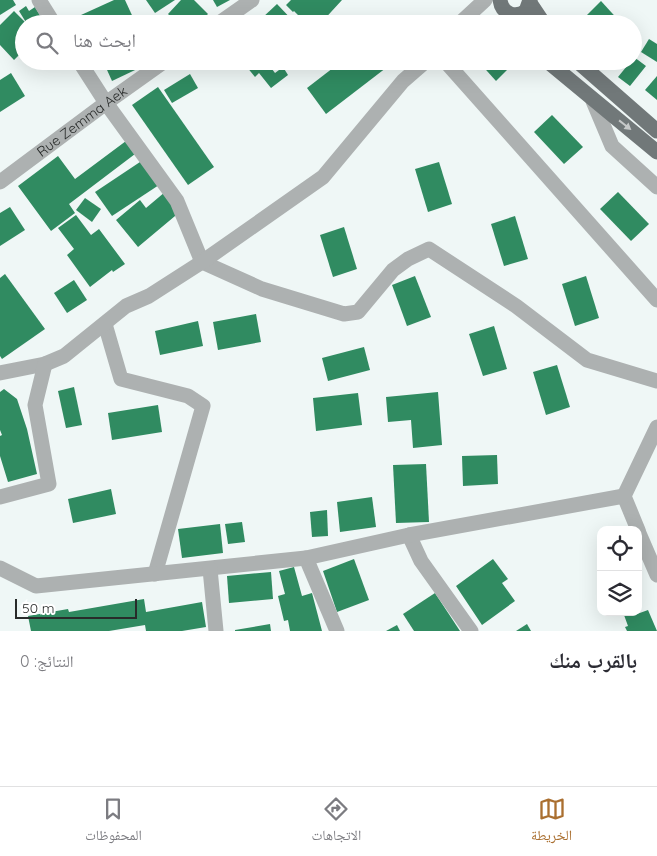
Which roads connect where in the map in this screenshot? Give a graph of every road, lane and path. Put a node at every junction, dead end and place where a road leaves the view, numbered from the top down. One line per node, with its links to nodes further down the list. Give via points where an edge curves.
1 (39, 0): 6 (street)
2 (252, 0): 7 (street)
3 (485, 0): 8 (street)
4 (530, 2): 10 (main road, via 526,11); 11 (main road)
5 (502, 5): 9 (main road)
6 (48, 15)
7 (231, 15)
8 (469, 15)
9 (511, 15)
10 (519, 15)
11 (538, 15)
12 (85, 70): 19 (street)
13 (152, 70): 19 (street, Rue Zemma Aek)
14 (416, 70): 24 (street, via 323,176)
15 (453, 70): 25 (street)
16 (558, 70): 18 (main road)
17 (587, 70): 20 (main road)
18 (594, 101): 21 (main road, one-way to 21); 23 (street, via 612,146)
19 (106, 103): 22 (street, Rue Zemma Aek); 24 (street, via 177,201)
20 (657, 131)
21 (657, 152)
22 (0, 182)
23 (657, 187)
24 (202, 262): 26 (street, via 149,296 126,306); 29 (street, via 262,289 344,314 358,312 393,270 429,250 516,306 587,360)
25 (657, 300)
26 (104, 324): 27 (street, via 64,356); 39 (street, via 121,379 188,396 203,406)
27 (45, 364): 28 (street); 31 (street, via 36,405 49,484)
28 (0, 373)
29 (657, 381)
30 (657, 427): 32 (street)
31 (0, 496)
32 (624, 496): 33 (street); 34 (street)
33 (636, 526)
34 (409, 535): 36 (street); 43 (street, via 421,561)
35 (642, 539): 40 (street)
36 (306, 558): 38 (street); 42 (street)
37 (0, 568): 39 (street, via 36,586)
38 (210, 569): 39 (street); 41 (street)
39 (155, 574)
40 (657, 575)
41 (216, 631)
42 (337, 631)
43 (471, 631)

